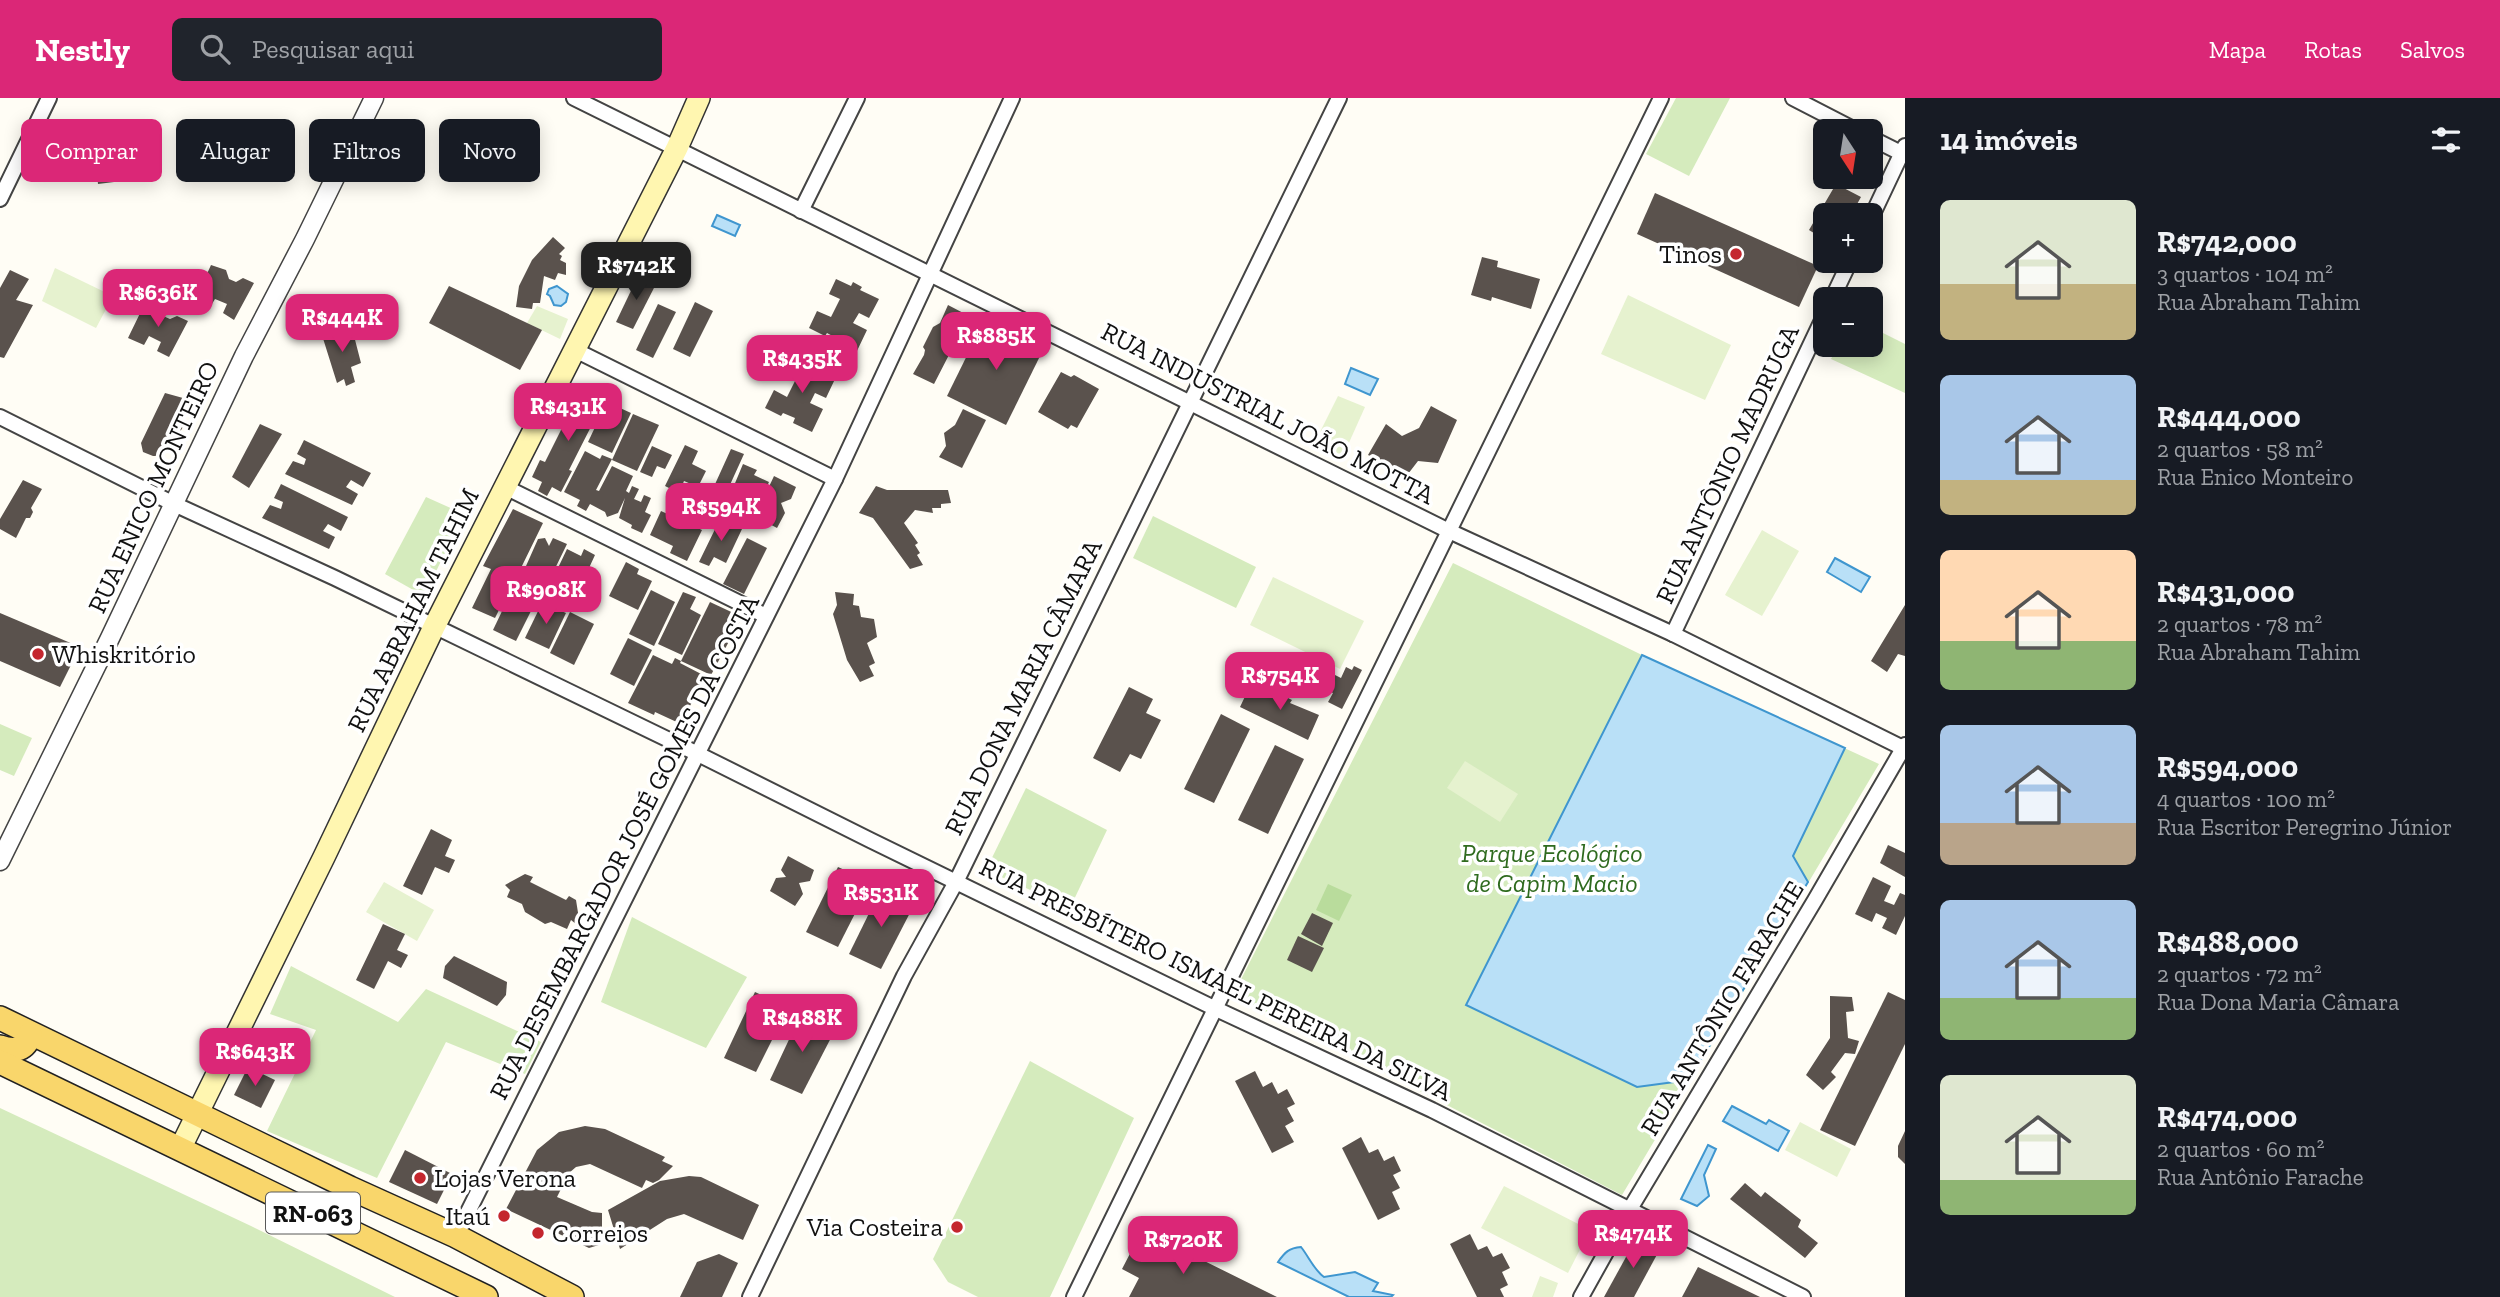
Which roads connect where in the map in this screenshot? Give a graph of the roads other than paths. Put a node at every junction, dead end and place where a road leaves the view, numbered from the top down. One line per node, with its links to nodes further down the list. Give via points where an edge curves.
1 (49, 98): 14 (street)
2 (374, 98): 24 (street, RUA ENICO MONTEIRO)
3 (574, 98): 12 (street, RUA INDUSTRIAL JOÃO MOTTA)
4 (699, 98): 12 (main road, RUA ABRAHAM TAHIM)
5 (857, 98): 16 (street)
6 (1012, 98): 17 (street, RUA DESEMBARGADOR JOSÉ GOMES DA COSTA)
7 (1339, 98): 20 (street, RUA DONA MARIA CÂMARA)
8 (1661, 98): 25 (street)
9 (1793, 98): 10 (street)
10 (1834, 119)
11 (1883, 143): 13 (street)
12 (677, 148): 16 (street, RUA INDUSTRIAL JOÃO MOTTA); 19 (main road, RUA ABRAHAM TAHIM)
13 (1904, 152): 15 (street)
14 (0, 200)
15 (1878, 203)
16 (801, 211): 17 (street, RUA INDUSTRIAL JOÃO MOTTA)
17 (929, 272): 20 (street, RUA INDUSTRIAL JOÃO MOTTA); 22 (street, RUA DESEMBARGADOR JOSÉ GOMES DA COSTA)
18 (1813, 339): 28 (street, RUA ANTÔNIO MADRUGA)
19 (573, 349): 22 (street); 23 (main road, RUA ABRAHAM TAHIM)
20 (1189, 401): 25 (street, RUA INDUSTRIAL JOÃO MOTTA); 32 (street, RUA DONA MARIA CÂMARA)
21 (0, 417): 24 (street, RUA PRESBÍTERO ISMAEL PEREIRA DA SILVA)
22 (835, 479): 26 (street, RUA DESEMBARGADOR JOSÉ GOMES DA COSTA)
23 (505, 487): 26 (street); 27 (main road, RUA ABRAHAM TAHIM)
24 (174, 504): 27 (street, RUA PRESBÍTERO ISMAEL PEREIRA DA SILVA); 31 (street, RUA ENICO MONTEIRO)
25 (1449, 531): 28 (street, RUA INDUSTRIAL JOÃO MOTTA); 33 (street)
26 (766, 616): 30 (street, RUA DESEMBARGADOR JOSÉ GOMES DA COSTA)
27 (434, 627): 30 (street, RUA PRESBÍTERO ISMAEL PEREIRA DA SILVA); 38 (main road, RUA ABRAHAM TAHIM)
28 (1673, 634): 29 (street, RUA INDUSTRIAL JOÃO MOTTA)
29 (1905, 747): 40 (street, RUA ANTÔNIO FARACHE)
30 (698, 754): 32 (street, RUA PRESBÍTERO ISMAEL PEREIRA DA SILVA); 41 (street, RUA DESEMBARGADOR JOSÉ GOMES DA COSTA)
31 (0, 861)
32 (956, 882): 33 (street, RUA PRESBÍTERO ISMAEL PEREIRA DA SILVA); 44 (street, RUA DONA MARIA CÂMARA, via 904,976)
33 (1214, 1008): 40 (street, RUA PRESBÍTERO ISMAEL PEREIRA DA SILVA); 45 (street)
34 (0, 1018): 35 (main road, RN-063)
35 (30, 1034): 36 (main road, via 21,1049); 38 (main road, RN-063)
36 (0, 1047)
37 (0, 1062): 39 (main road, RN-063)
38 (197, 1113): 39 (main road, RUA ABRAHAM TAHIM); 41 (main road, RN-063)
39 (180, 1149): 42 (main road, RN-063)
40 (1630, 1209): 46 (street, RUA ANTÔNIO FARACHE); 47 (street, RUA PRESBÍTERO ISMAEL PEREIRA DA SILVA)
41 (456, 1236): 43 (main road, RN-063)
42 (486, 1297)
43 (572, 1297)
44 (750, 1297)
45 (1074, 1297)
46 (1581, 1297)
47 (1803, 1297)

